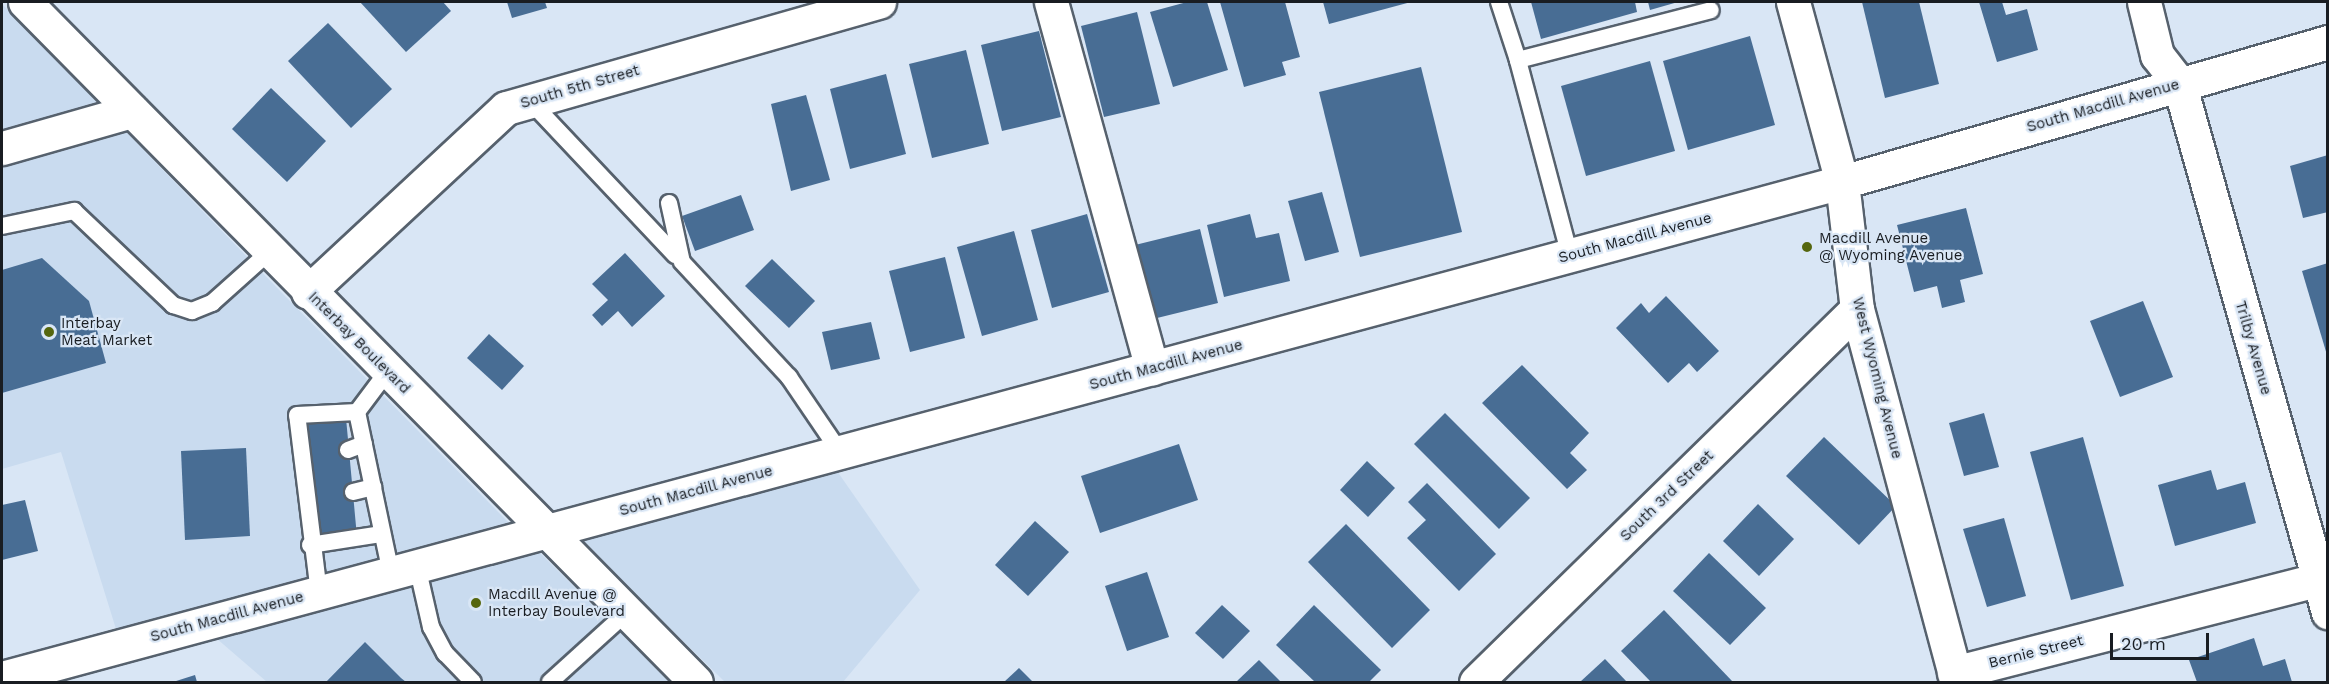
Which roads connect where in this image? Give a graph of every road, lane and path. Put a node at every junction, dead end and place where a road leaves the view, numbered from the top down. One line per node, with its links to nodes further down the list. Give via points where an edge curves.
1 (26, 2): 12 (street, Interbay Boulevard)
2 (879, 2): 11 (street, South 5th Street)
3 (1051, 2): 22 (street)
4 (1499, 2): 9 (lane)
5 (1793, 2): 14 (street, West Wyoming Avenue)
6 (2144, 2): 10 (street, via 2157,55)
7 (1711, 10): 9 (lane)
8 (2328, 42): 10 (street, South Macdill Avenue)
9 (1518, 60): 18 (lane)
10 (2179, 83): 14 (street, South Macdill Avenue); 32 (street, Trilby Avenue)
11 (530, 100): 19 (lane); 20 (street, South 5th Street, via 506,108)
12 (132, 111): 13 (street); 17 (street, Interbay Boulevard)
13 (2, 148)
14 (1842, 182): 18 (street, South Macdill Avenue); 21 (street, West Wyoming Avenue)
15 (669, 203): 19 (lane)
16 (2, 226): 17 (lane, via 75,212 173,305 192,311 212,303)
17 (269, 252): 20 (street, Interbay Boulevard)
18 (1570, 255): 22 (street, South Macdill Avenue)
19 (682, 262): 25 (lane, via 789,377)
20 (308, 292): 23 (street, Interbay Boulevard)
21 (1857, 309): 37 (street, West Wyoming Avenue); 41 (street, South 3rd Street)
22 (1152, 368): 25 (street, South Macdill Avenue)
23 (387, 372): 24 (lane); 28 (street, Interbay Boulevard)
24 (357, 412): 26 (lane, via 356,447); 30 (lane, via 297,415 307,463)
25 (840, 452): 28 (street, South Macdill Avenue)
26 (373, 487): 27 (lane); 29 (lane)
27 (352, 492)
28 (545, 532): 31 (street, South Macdill Avenue); 35 (street, Interbay Boulevard)
29 (382, 534): 30 (lane); 31 (lane)
30 (310, 545): 33 (lane)
31 (404, 569): 33 (street, South Macdill Avenue); 38 (lane, via 445,653)
32 (2323, 579): 34 (street, Trilby Avenue); 37 (street, Bernie Street)
33 (319, 593): 36 (street, South Macdill Avenue)
34 (2328, 612)
35 (626, 613): 39 (lane); 40 (street, Interbay Boulevard)
36 (18, 677)
37 (1956, 678)
38 (473, 682)
39 (550, 682)
40 (696, 682)
41 (1476, 682)

